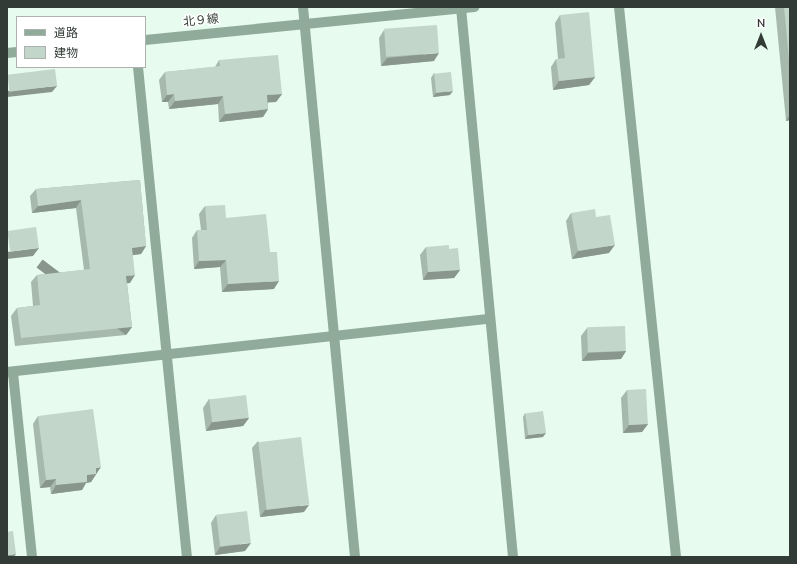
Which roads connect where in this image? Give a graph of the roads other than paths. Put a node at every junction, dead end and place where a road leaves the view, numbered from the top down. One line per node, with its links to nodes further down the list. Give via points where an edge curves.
1 (303, 7): 5 (street)
2 (474, 7): 4 (street, 北９線)
3 (619, 7): 16 (street)
4 (461, 8): 5 (street, 北９線); 8 (street)
5 (305, 24): 6 (street, 北９線); 9 (street)
6 (146, 40)
7 (138, 68): 10 (street)
8 (488, 319): 9 (street); 15 (street)
9 (334, 338): 10 (street); 14 (street)
10 (168, 356): 11 (street); 13 (street)
11 (10, 373): 12 (street)
12 (32, 557)
13 (187, 557)
14 (355, 557)
15 (513, 557)
16 (676, 557)

